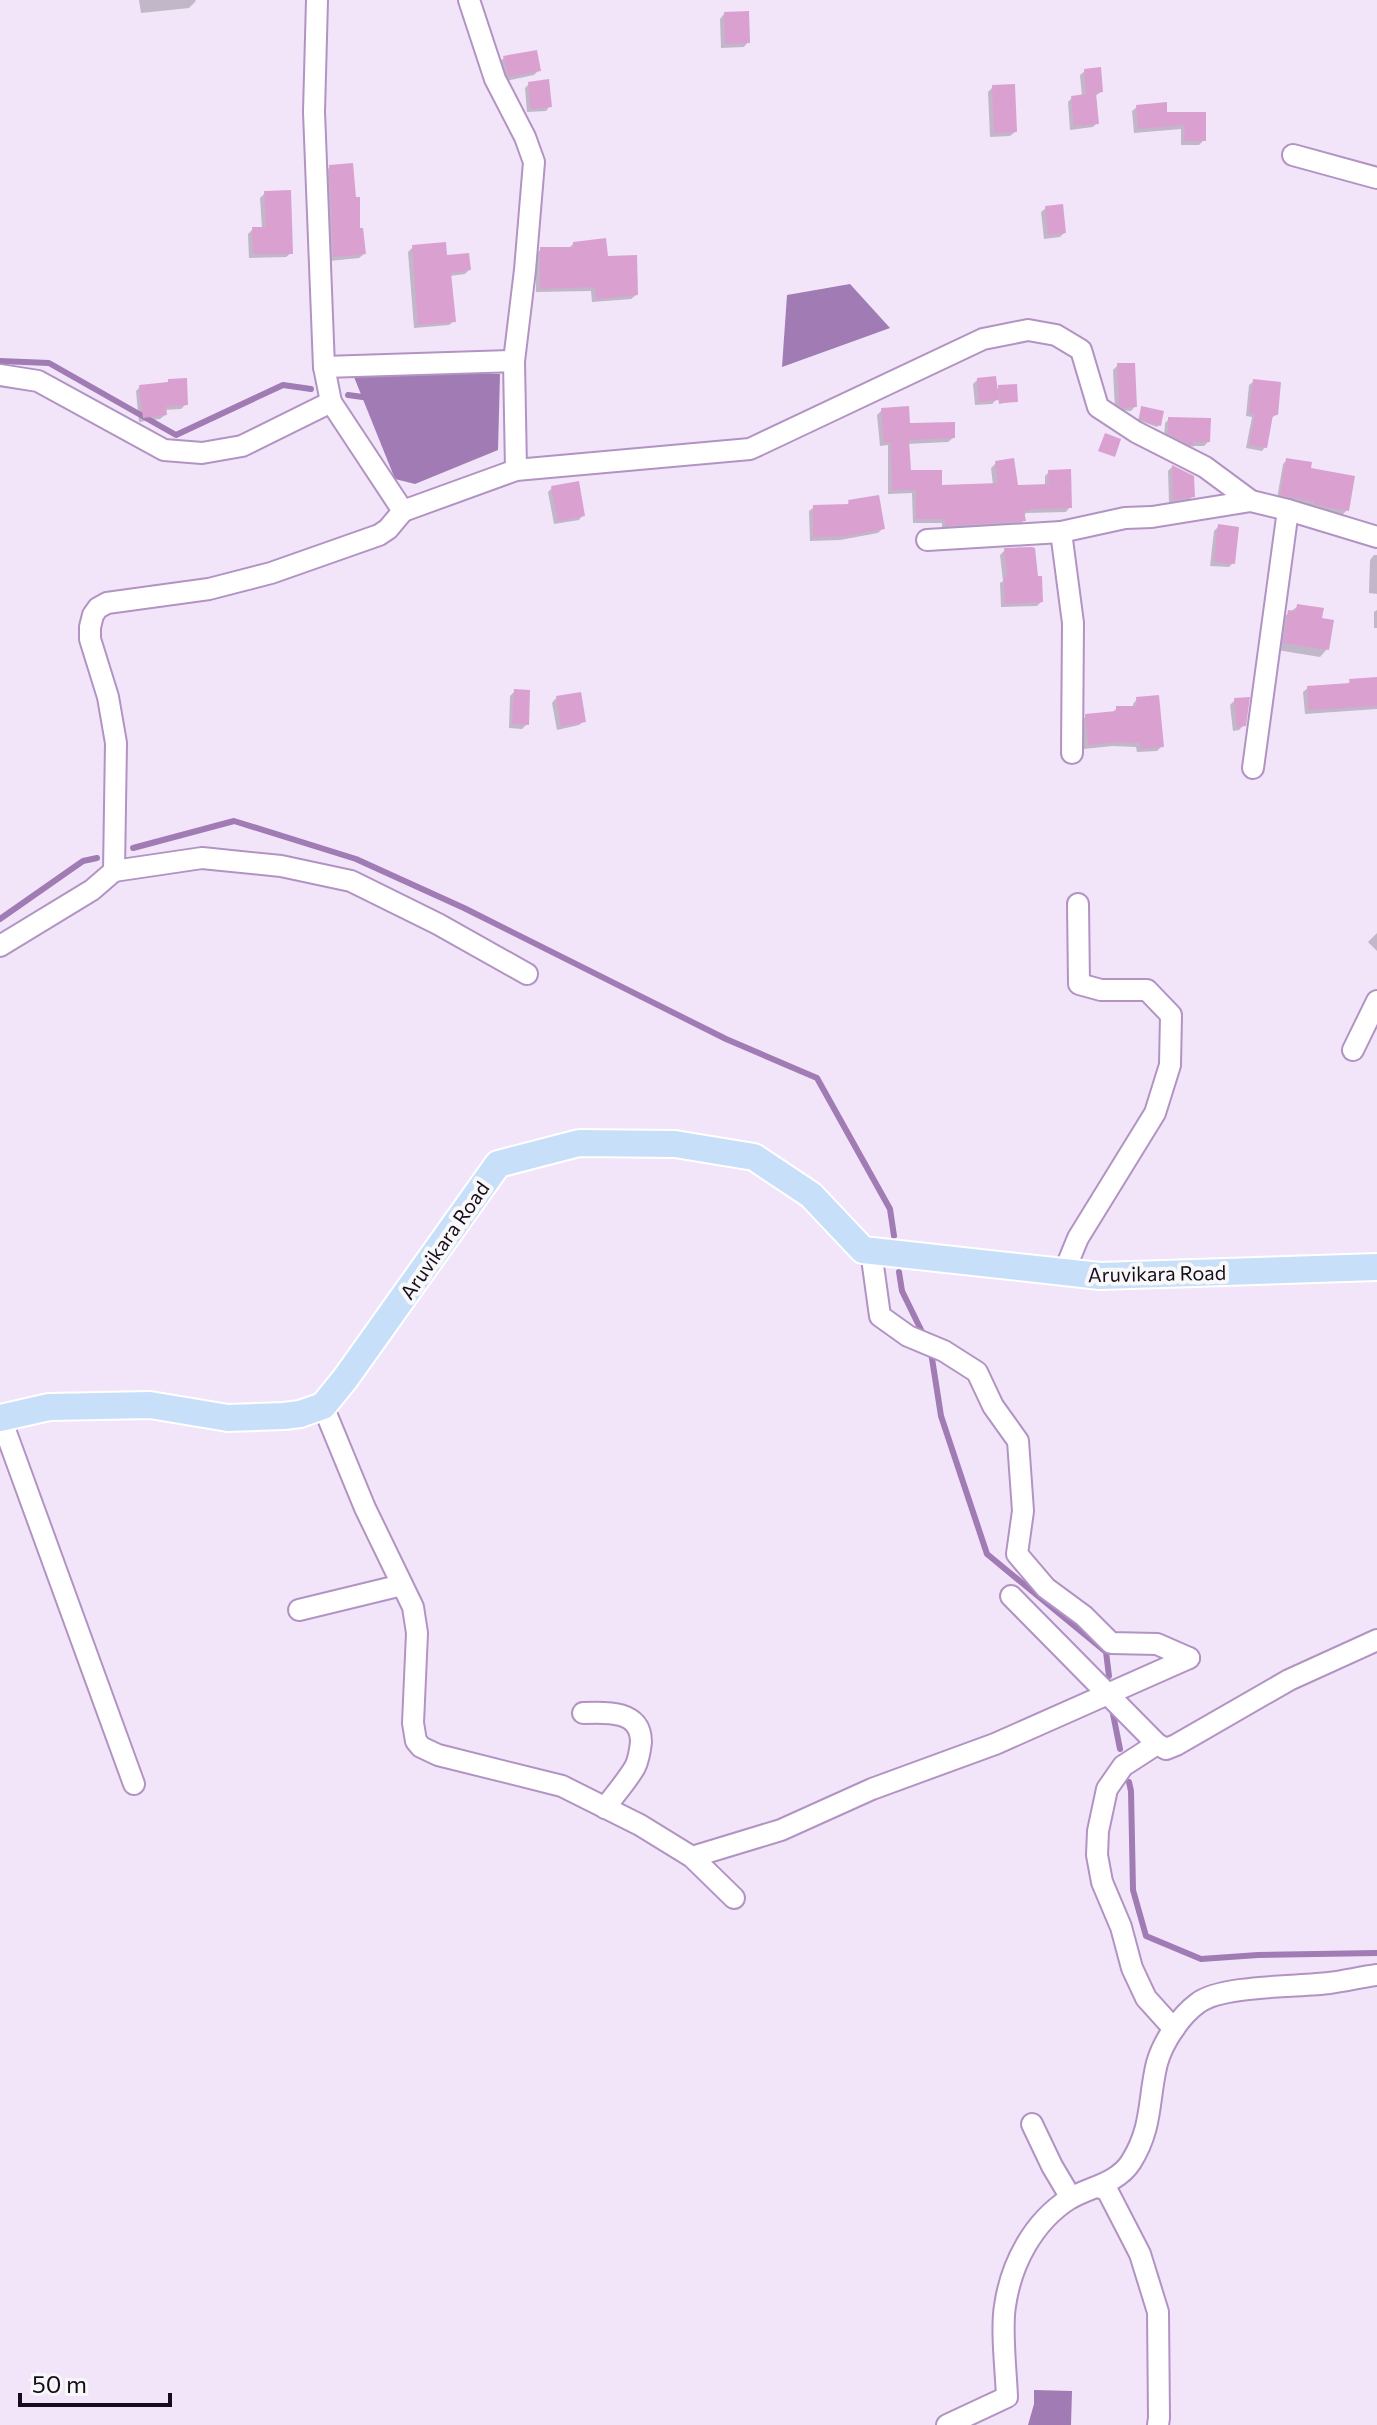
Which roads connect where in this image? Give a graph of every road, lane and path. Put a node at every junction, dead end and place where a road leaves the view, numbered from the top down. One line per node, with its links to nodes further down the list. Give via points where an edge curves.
1 (317, 0): 6 (street, via 314,112)
2 (469, 0): 5 (street, via 495,79 534,162)
3 (1293, 155): 4 (street)
4 (1377, 178)
5 (514, 361): 6 (street); 9 (street)
6 (324, 367): 8 (street)
7 (0, 375): 8 (street, via 38,381 164,450 202,453 242,446)
8 (331, 402): 12 (street)
9 (516, 470): 10 (street, via 750,449 983,339 1028,330 1056,335 1081,350 1098,407 1205,467); 12 (street)
10 (1251, 501): 11 (street); 13 (street)
11 (1288, 510): 14 (street); 17 (street)
12 (403, 511): 18 (street, via 379,535 271,573 98,608 90,639 116,743)
13 (1061, 532): 15 (street); 16 (street, via 1073,623)
14 (1377, 537)
15 (927, 540)
16 (1072, 753)
17 (1253, 768)
18 (114, 871): 20 (street); 21 (street, via 202,858 281,866 351,881)
19 (1078, 904): 26 (street, via 1079,984 1101,990 1147,990 1171,1015 1170,1065 1155,1113 1078,1238)
20 (0, 946)
21 (527, 974)
22 (1377, 1001): 23 (street)
23 (1353, 1050)
24 (871, 1251): 26 (main road, Aruvikara Road); 27 (main road, Aruvikara Road, via 863,1250 811,1195 754,1157 675,1144 579,1143 498,1164); 33 (street, via 880,1316 977,1372 1018,1441 1023,1511 1017,1554 1046,1588 1111,1643 1157,1644 1189,1658)
25 (1377, 1267): 26 (main road, Aruvikara Road, via 1100,1276)
26 (1064, 1272)
27 (323, 1406): 28 (main road, via 292,1415 228,1418 150,1405 49,1407); 29 (street)
28 (1, 1417): 36 (street)
29 (402, 1585): 31 (street); 37 (street, via 417,1633 413,1723 421,1747 562,1786)
30 (1011, 1596): 33 (street)
31 (299, 1610)
32 (1377, 1640): 35 (street, via 1289,1680 1171,1748)
33 (1107, 1694): 35 (street); 38 (street, via 781,1830)
34 (583, 1713): 37 (street, via 624,1715 640,1733 636,1765)
35 (1157, 1744): 41 (street, via 1123,1766 1107,1789 1097,1855 1132,1968 1146,1998)
36 (134, 1784)
37 (605, 1808): 38 (street)
38 (692, 1857): 39 (street)
39 (734, 1898)
40 (1377, 1975): 41 (street, via 1209,1996)
41 (1174, 2029): 43 (street, via 1158,2062 1149,2121 1136,2152 1123,2172)
42 (1032, 2124): 44 (street)
43 (1098, 2187): 44 (street); 46 (street, via 1107,2190 1140,2254 1158,2312)
44 (1071, 2198): 45 (street, via 1046,2216 1017,2260 1005,2307 1007,2397)
45 (947, 2425)
46 (1158, 2425)

